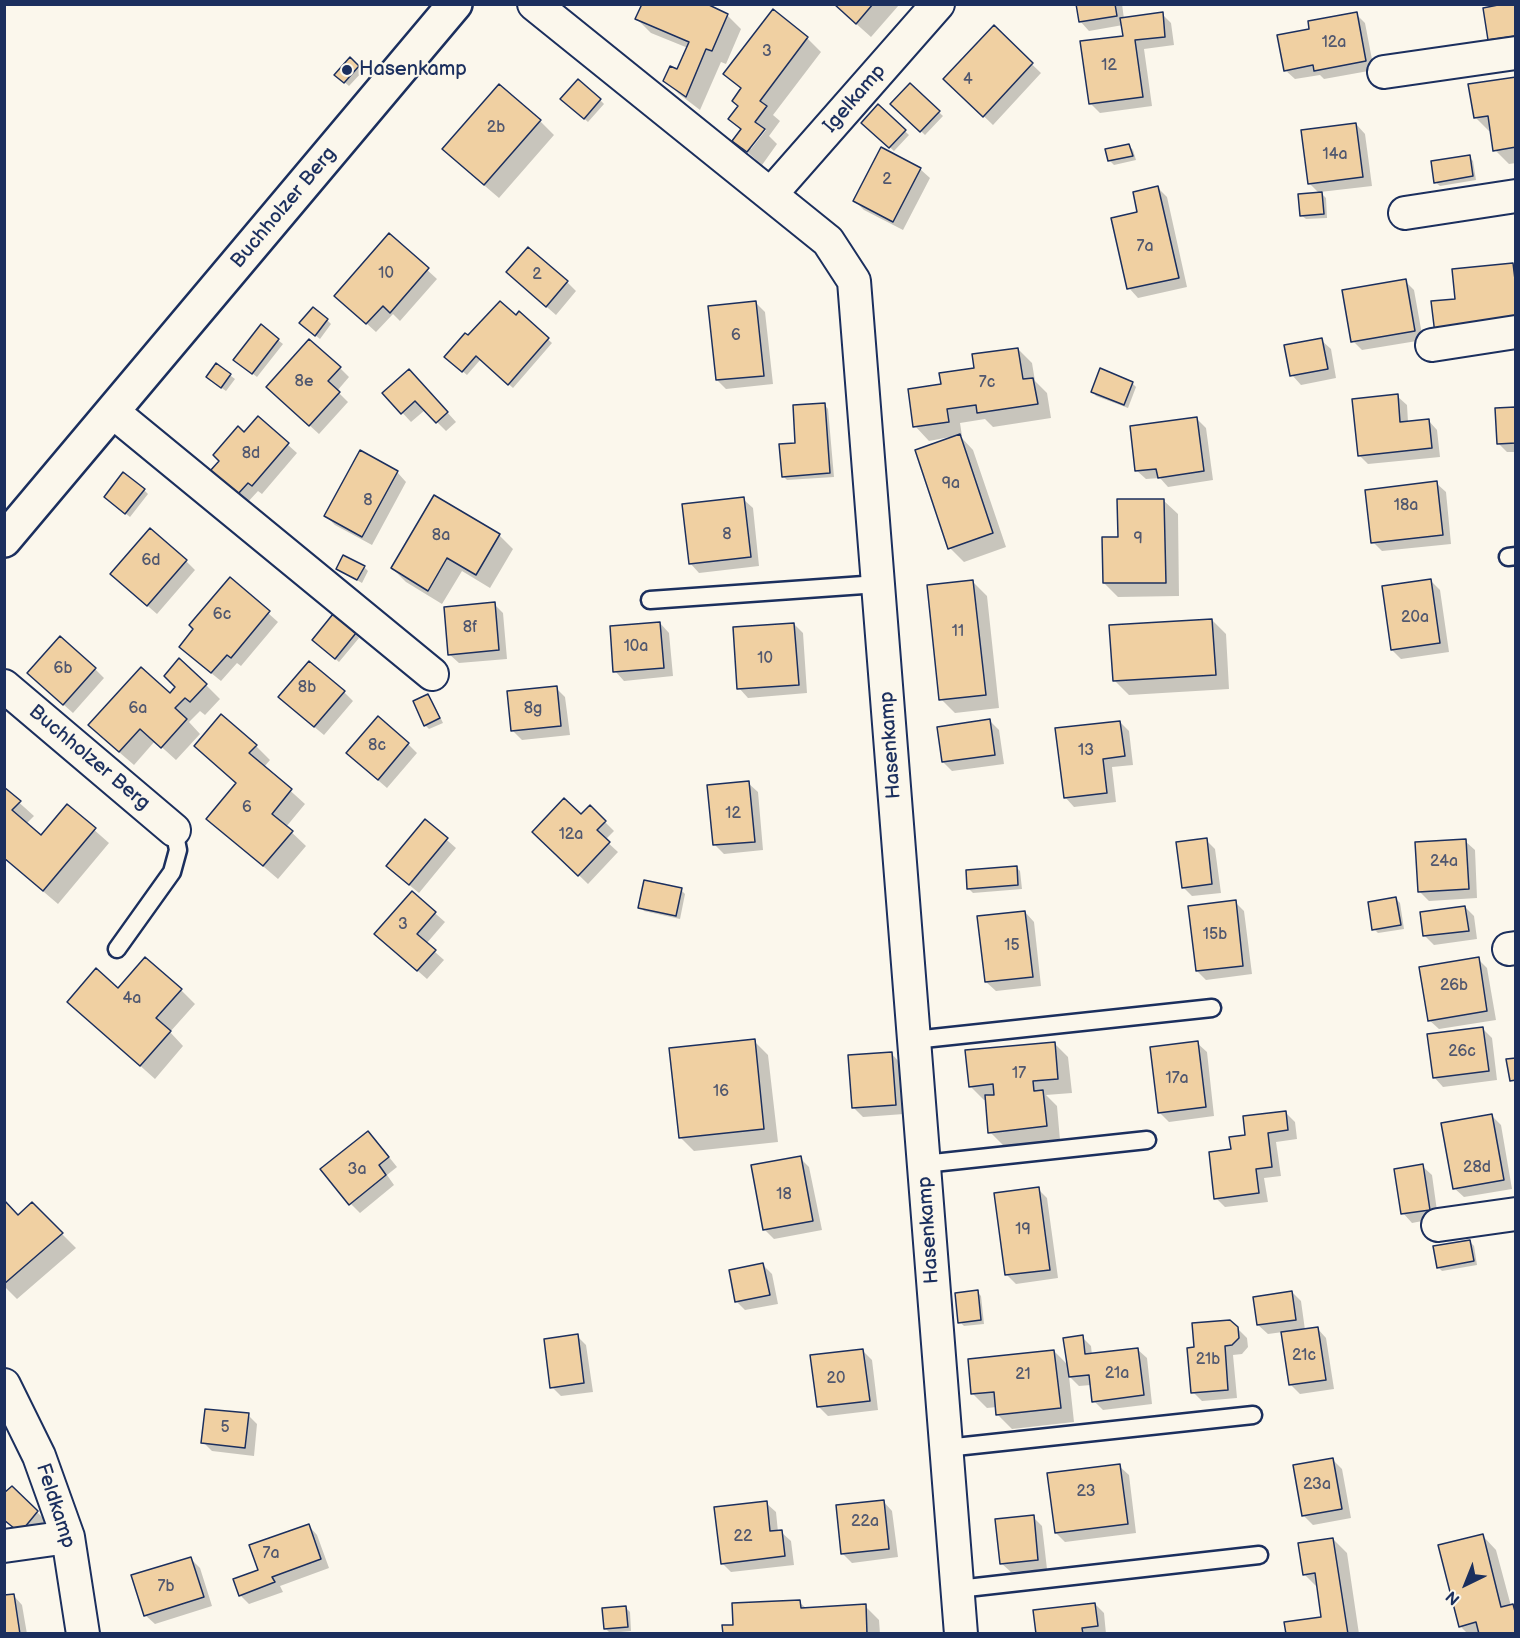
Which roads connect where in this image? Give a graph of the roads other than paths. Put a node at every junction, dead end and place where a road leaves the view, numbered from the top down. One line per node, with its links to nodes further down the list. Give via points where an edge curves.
1 (455, 4): 11 (main road, Buchholzer Berg)
2 (534, 4): 6 (street, Hasenkamp)
3 (938, 4): 6 (street, Igelkamp)
4 (1515, 53): 5 (street)
5 (1384, 72)
6 (771, 194): 13 (street, Hasenkamp, via 828,241 854,280)
7 (1515, 196): 8 (street)
8 (1404, 213)
9 (1515, 332): 10 (street)
10 (1432, 345)
11 (113, 412): 12 (main road, Buchholzer Berg); 15 (street)
12 (4, 540)
13 (878, 584): 14 (lane); 20 (street, Hasenkamp)
14 (650, 600)
15 (432, 674)
16 (4, 686): 17 (street, Buchholzer Berg)
17 (174, 830): 18 (lane, via 178,850 172,872)
18 (117, 949)
19 (1212, 1008): 20 (lane)
20 (914, 1040): 22 (street, Hasenkamp)
21 (1147, 1140): 22 (lane)
22 (924, 1164): 27 (street, Hasenkamp)
23 (1515, 1214): 24 (street)
24 (1438, 1226)
25 (4, 1385): 28 (street, Feldkamp, via 39,1456)
26 (1252, 1415): 27 (lane)
27 (946, 1448): 31 (street, Hasenkamp)
28 (68, 1537): 29 (street); 32 (street, Feldkamp)
29 (4, 1546)
30 (1259, 1556): 31 (lane)
31 (958, 1589): 33 (street, Hasenkamp)
32 (83, 1634)
33 (961, 1634)

